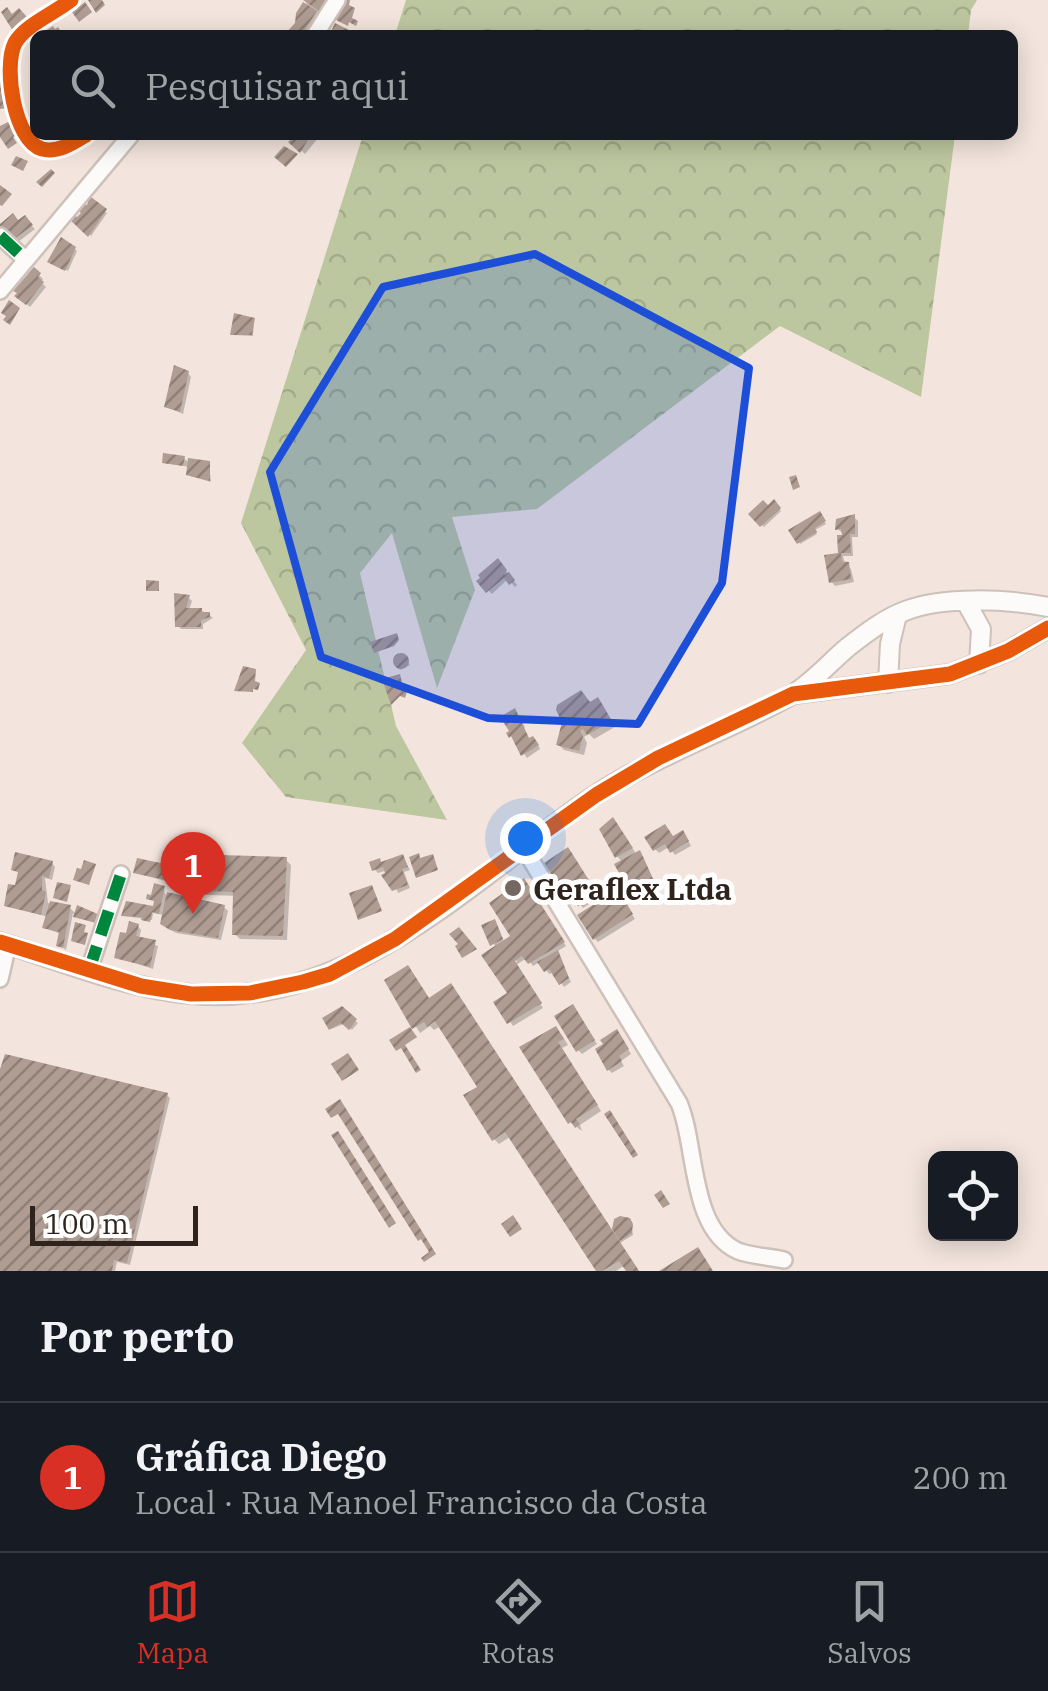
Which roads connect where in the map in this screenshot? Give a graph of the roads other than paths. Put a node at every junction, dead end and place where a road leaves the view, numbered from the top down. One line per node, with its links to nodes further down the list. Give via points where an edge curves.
1 (71, 0): 4 (street)
2 (337, 0): 5 (street)
3 (30, 30): 6 (street, via 17,40 10,66 23,134 44,150)
4 (30, 30)
5 (318, 30)
6 (76, 140)
7 (127, 140): 9 (street)
8 (0, 236): 9 (street)
9 (26, 260): 10 (street)
10 (0, 292)
11 (966, 602): 12 (main road); 13 (main road); 15 (main road, via 981,629)
12 (1048, 606)
13 (897, 615): 16 (main road); 17 (main road)
14 (1048, 628): 15 (main road)
15 (979, 664): 16 (main road)
16 (888, 683): 17 (main road)
17 (794, 694): 18 (main road, via 635,771)
18 (522, 847): 21 (main road, via 395,939 304,982 250,993 191,994); 23 (street, via 679,1102 701,1206 736,1250)
19 (121, 874): 21 (street)
20 (4, 943): 21 (main road); 22 (street)
21 (89, 970)
22 (0, 979)
23 (784, 1260)

